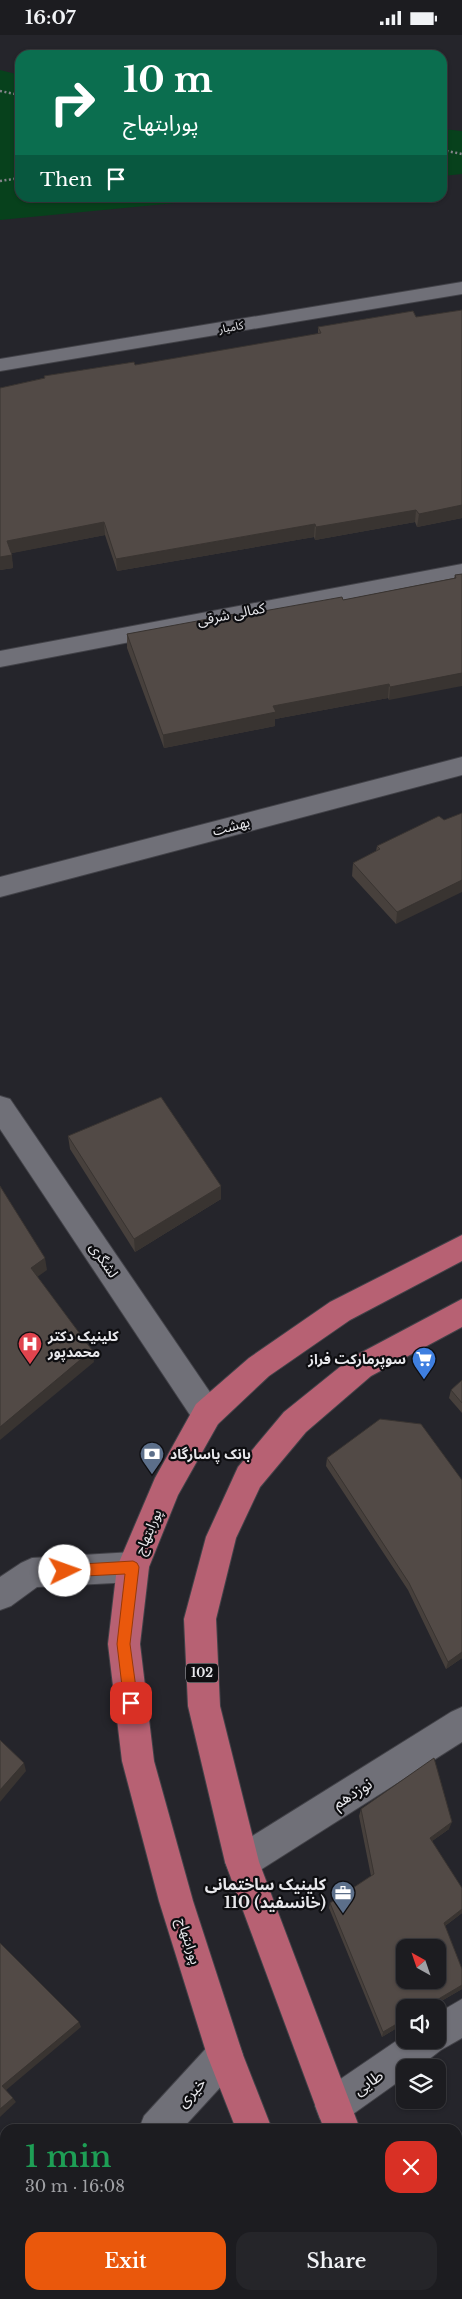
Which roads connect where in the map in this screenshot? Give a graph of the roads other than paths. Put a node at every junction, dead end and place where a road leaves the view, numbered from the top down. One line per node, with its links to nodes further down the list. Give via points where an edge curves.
1 (462, 288): 2 (street, کامیار)
2 (0, 365)
3 (462, 571): 4 (street, کمالی شرقی)
4 (0, 659)
5 (462, 766): 6 (street, بهشت)
6 (0, 887)
7 (0, 1107): 10 (street, لشگری)
8 (462, 1247): 10 (main road, پورابتهاج, via 340,1311 260,1367)
9 (462, 1312): 14 (main road, 102, via 361,1367 295,1422 249,1477 220,1537 200,1619 204,1706)
10 (207, 1414): 11 (main road, پورابتهاج, via 166,1489)
11 (133, 1567): 12 (street, via 32,1573); 18 (main road, پورابتهاج, via 124,1644 138,1761 176,1901)
12 (0, 1595)
13 (462, 1723): 14 (street, نوزدهم)
14 (242, 1862): 19 (main road, 102)
15 (462, 2017): 16 (street)
16 (446, 2028)
17 (417, 2049): 19 (street, طایی)
18 (225, 2055): 20 (street, خیری); 21 (main road, پورابتهاج)
19 (337, 2117)
20 (162, 2124)
21 (252, 2124)

